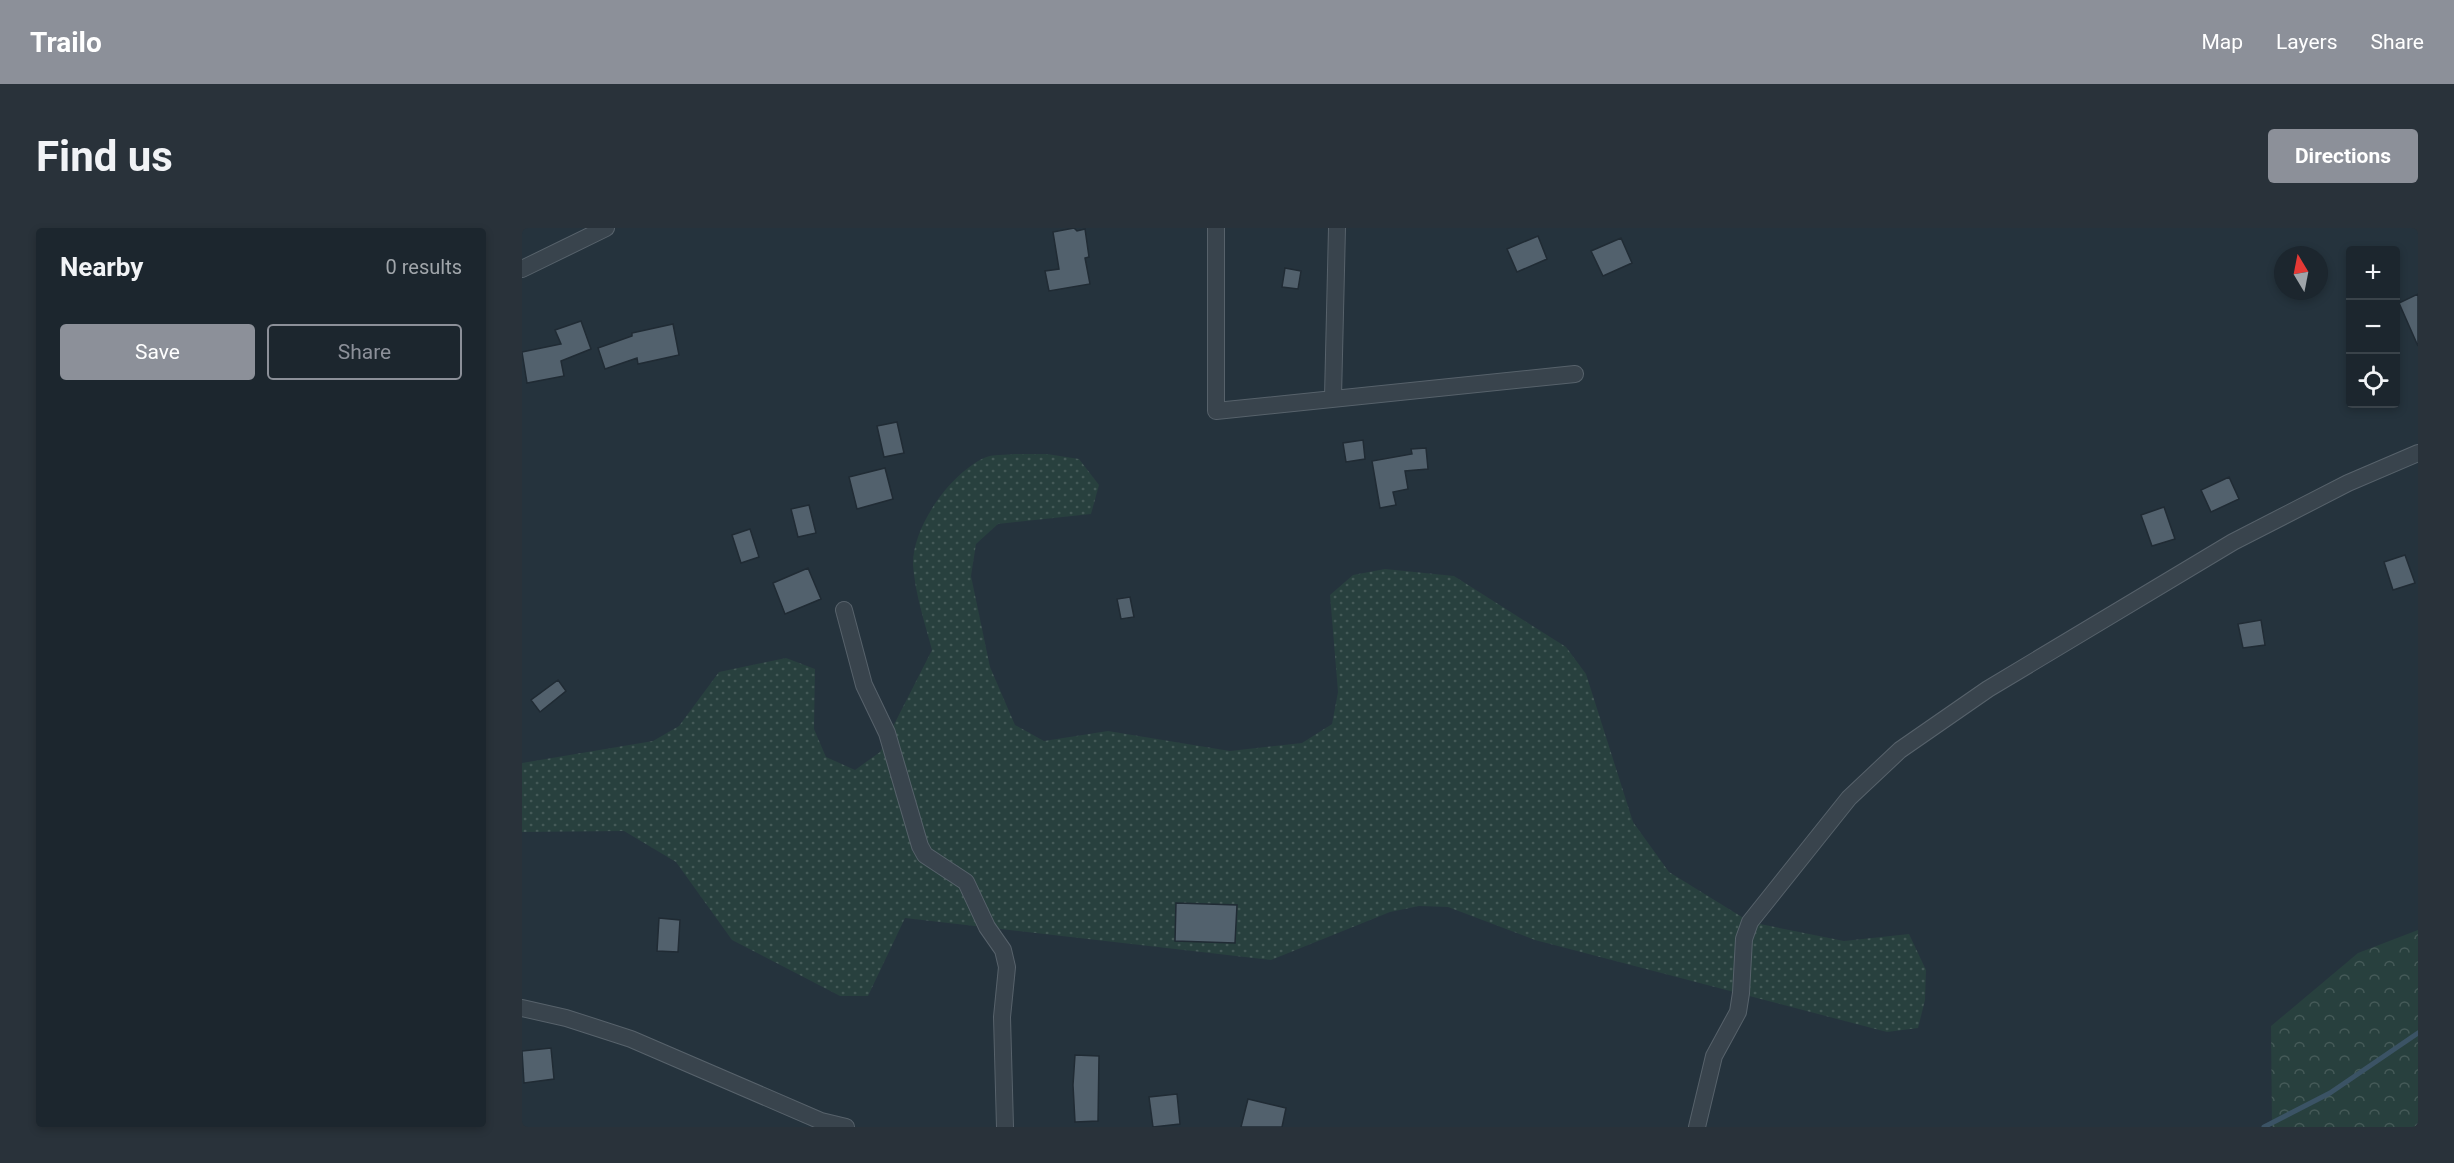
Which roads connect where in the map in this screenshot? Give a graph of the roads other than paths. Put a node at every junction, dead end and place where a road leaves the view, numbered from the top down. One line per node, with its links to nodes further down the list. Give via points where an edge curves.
1 (606, 228): 4 (street)
2 (1216, 228): 6 (street, via 1216,411)
3 (1337, 228): 6 (street)
4 (522, 269)
5 (1575, 374): 6 (street)
6 (1333, 398)
7 (2418, 453): 12 (street, via 2348,483 2233,542 1988,689 1900,750 1849,798 1750,922 1744,939 1738,1012 1714,1056)
8 (844, 610): 11 (street, via 864,685 887,733 920,846 925,855 966,882 987,927 1003,950 1007,967 1002,1017)
9 (522, 1008): 10 (street, via 631,1039 811,1116)
10 (846, 1127)
11 (1005, 1127)
12 (1697, 1127)

